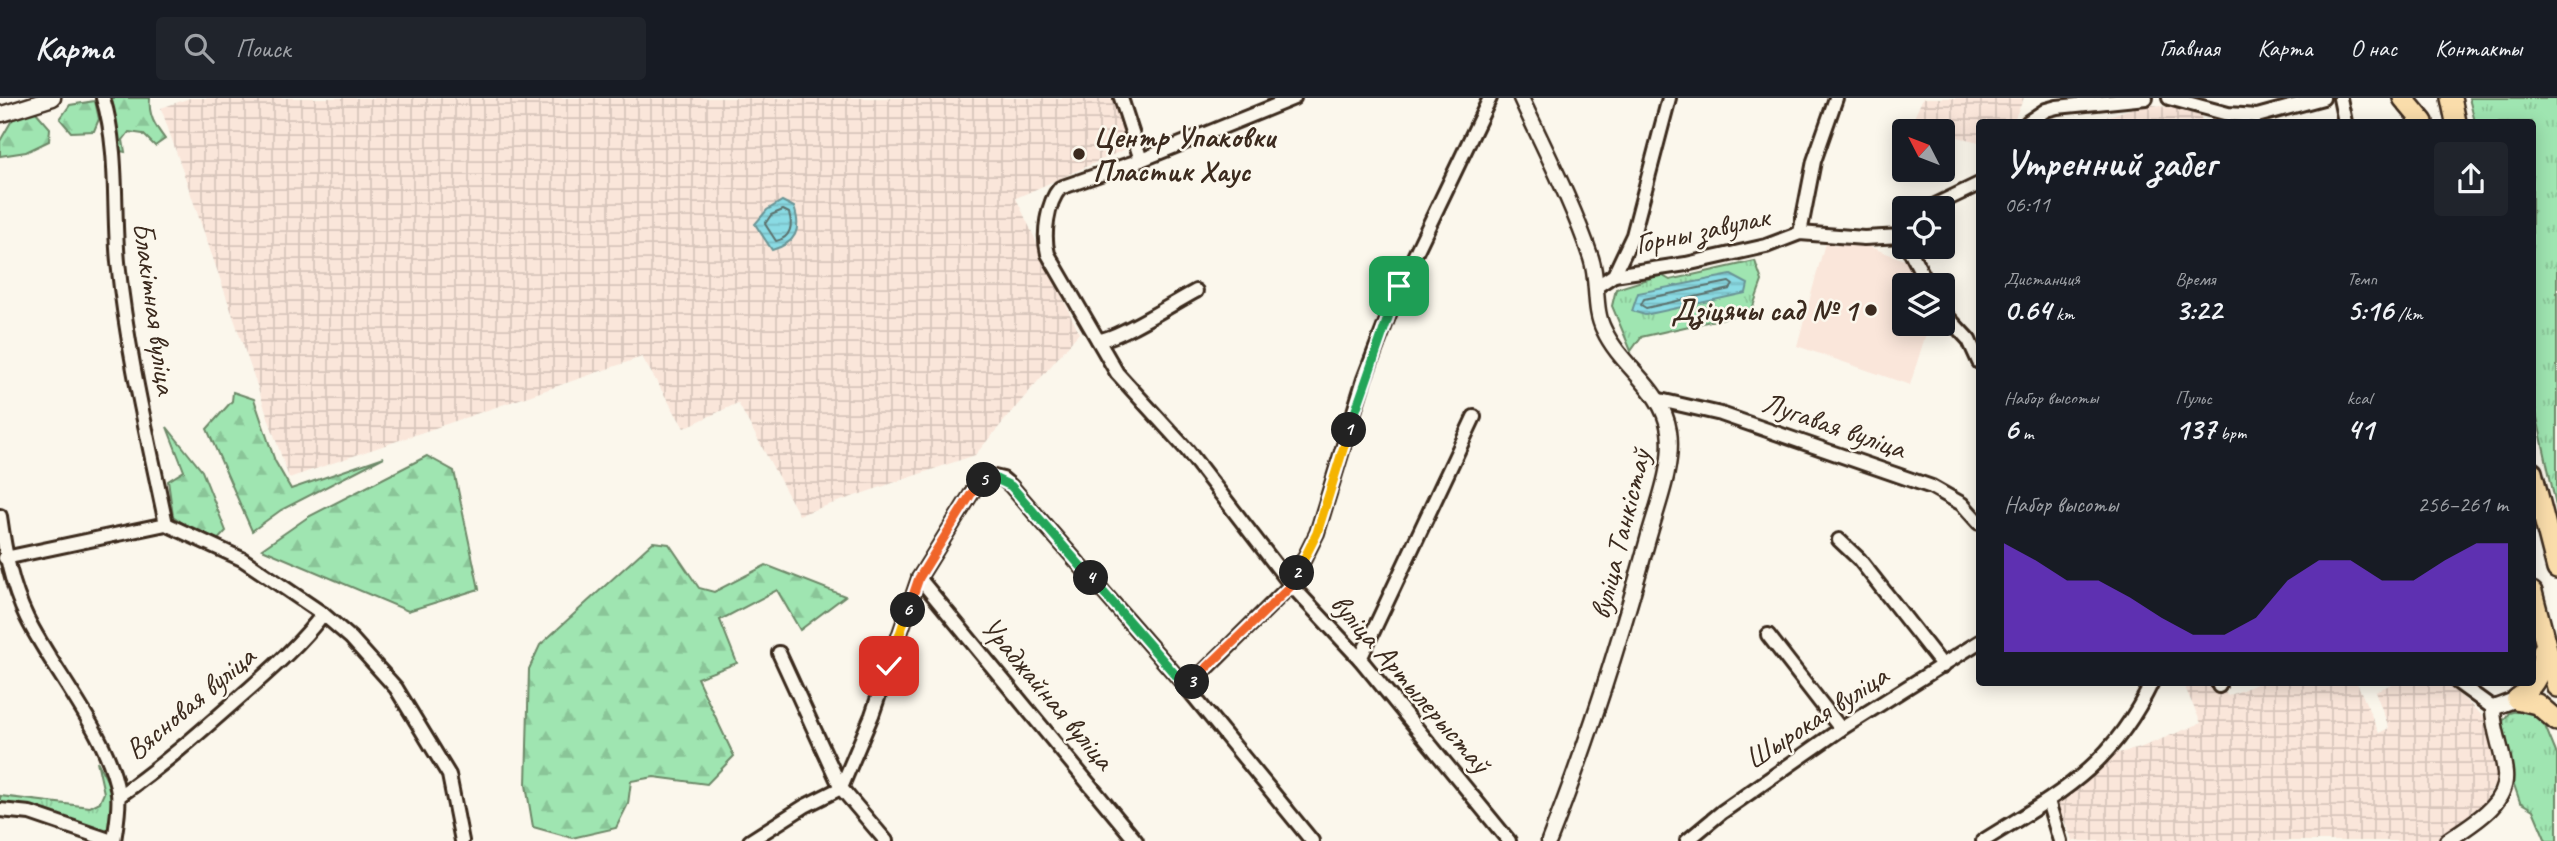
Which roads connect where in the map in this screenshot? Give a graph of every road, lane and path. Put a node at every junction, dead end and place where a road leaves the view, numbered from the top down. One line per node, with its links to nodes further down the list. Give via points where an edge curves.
1 (53, 98): 16 (street)
2 (103, 98): 39 (street, Блакітная вуліца, via 110,123 118,263)
3 (1121, 98): 23 (street)
4 (1294, 98): 23 (street)
5 (1490, 98): 44 (street, via 1399,286 1364,379 1317,533)
6 (1521, 98): 29 (street, вуліца Танкістаў)
7 (1669, 98): 28 (street, via 1633,235)
8 (1836, 98): 26 (street, Горны завулак, via 1811,174)
9 (2146, 98): 17 (street, via 2057,107)
10 (2169, 98): 18 (street)
11 (2323, 98): 18 (street)
12 (2340, 98): 19 (street)
13 (2403, 98): 20 (highway)
14 (2424, 98): 21 (highway)
15 (2451, 98): 22 (highway)
16 (1, 116)
17 (2032, 119)
18 (2258, 119)
19 (2344, 119)
20 (2420, 119)
21 (2428, 119)
22 (2455, 119)
23 (1141, 160): 32 (street, вуліца Артылерыстаў, via 1077,180 1052,197 1048,254)
24 (1976, 185): 25 (street)
25 (1954, 196)
26 (1800, 233): 27 (street, Горны завулак); 28 (street, Горны завулак, via 1766,246)
27 (1892, 239)
28 (1614, 275): 29 (street)
29 (1599, 285): 34 (street, вуліца Танкістаў, via 1597,306 1611,344)
30 (1196, 291): 32 (street, via 1109,340)
31 (1955, 325): 33 (street)
32 (1095, 335): 44 (street, вуліца Артылерыстаў, via 1117,373 1187,450)
33 (1976, 355)
34 (1660, 400): 38 (street, Лугавая вуліца, via 1721,414 1932,487 1962,504); 74 (street, вуліца Танкістаў, via 1670,433 1660,494 1619,647)
35 (1474, 418): 51 (street)
36 (2536, 488): 42 (highway)
37 (0, 516): 41 (street)
38 (1976, 520)
39 (166, 524): 41 (street); 46 (street, via 242,559)
40 (1839, 540): 52 (street, via 1860,558)
41 (5, 558): 64 (street, via 28,620 108,759)
42 (2557, 569)
43 (919, 578): 58 (street, via 978,483 990,476 1003,479); 63 (street, via 872,715); 71 (street, Ураджайная вуліца)
44 (1291, 586): 51 (street, вуліца Артылерыстаў); 58 (street)
45 (2536, 607): 48 (highway)
46 (323, 614): 64 (street, Вясновая вуліца, via 295,647 201,732); 68 (street, via 396,688 419,724 449,775)
47 (1768, 635): 62 (street)
48 (2544, 638): 53 (highway); 57 (highway)
49 (1976, 644): 52 (street, Шырокая вуліца)
50 (779, 653): 63 (street)
51 (1360, 659): 73 (street, вуліца Артылерыстаў)
52 (1943, 666): 62 (street, Шырокая вуліца)
53 (2536, 679)
54 (2150, 686): 65 (street, via 2128,726 2096,765)
55 (2463, 686): 60 (street)
56 (2532, 686): 59 (highway)
57 (2557, 687)
58 (1187, 688): 72 (street)
59 (2517, 699): 60 (street); 61 (highway, via 2537,704)
60 (2493, 708): 78 (street, via 2493,729 2505,775 2501,796 2491,809)
61 (2557, 721)
62 (1841, 729): 75 (street, Шырокая вуліца)
63 (841, 788): 69 (street); 70 (street)
64 (119, 796): 67 (street, Вясновая вуліца)
65 (2048, 801): 76 (street); 77 (street)
66 (0, 810): 67 (street, via 30,813)
67 (113, 841)
68 (462, 841)
69 (750, 841)
70 (886, 841)
71 (1136, 841)
72 (1312, 841)
73 (1509, 841)
74 (1549, 841)
75 (1687, 841)
76 (1983, 841)
77 (2060, 841)
78 (2447, 841)

